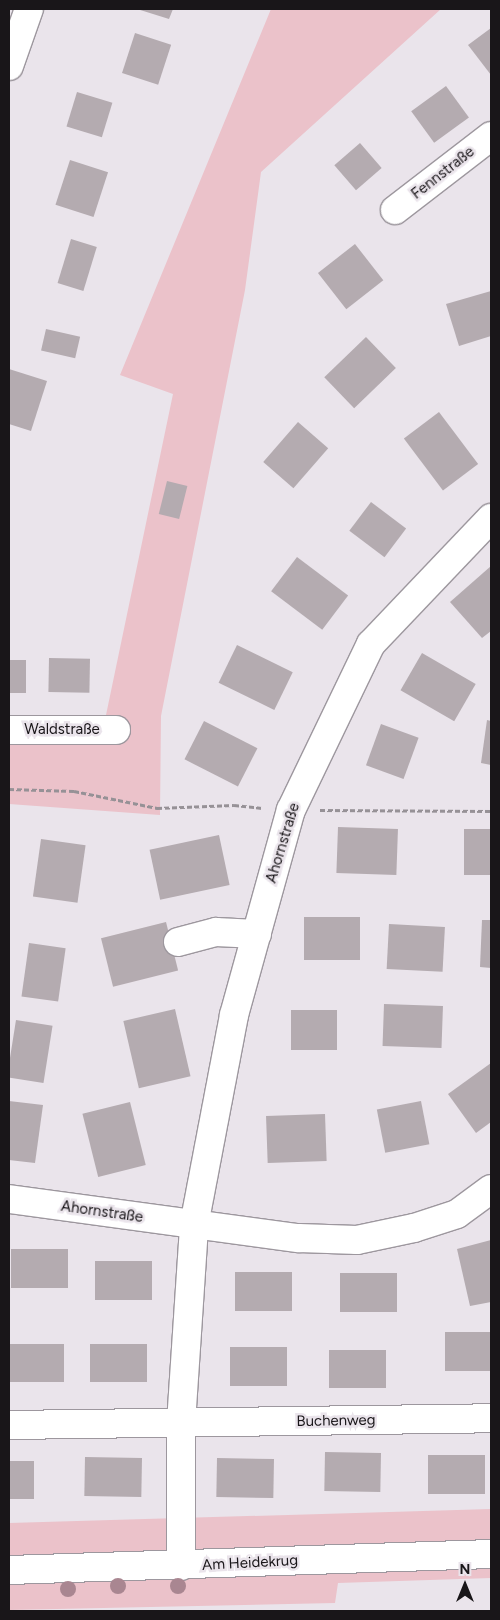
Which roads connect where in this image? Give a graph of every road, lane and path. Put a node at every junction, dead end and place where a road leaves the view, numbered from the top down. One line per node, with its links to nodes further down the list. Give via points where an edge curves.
1 (28, 9): 2 (street)
2 (9, 66)
3 (491, 136): 4 (street, Fennstraße)
4 (395, 210)
5 (491, 518): 9 (street, Ahornstraße, via 371,644)
6 (9, 730): 7 (street, Waldstraße)
7 (116, 730)
8 (9, 789): 9 (path, via 74,791 157,808 234,805)
9 (291, 810): 10 (path); 11 (street, Ahornstraße)
10 (491, 811)
11 (257, 934): 12 (street, via 216,932); 15 (street, Ahornstraße, via 234,1015)
12 (178, 942)
13 (491, 1189): 15 (street, Ahornstraße, via 457,1214 414,1228 357,1240 299,1238)
14 (9, 1198): 15 (street, Ahornstraße)
15 (194, 1225): 17 (street)
16 (491, 1418): 17 (street, Buchenweg)
17 (181, 1423): 18 (street, Buchenweg); 20 (street)
18 (9, 1425)
19 (491, 1554): 20 (street, Am Heidekrug)
20 (181, 1566): 21 (street, Am Heidekrug)
21 (9, 1570)

